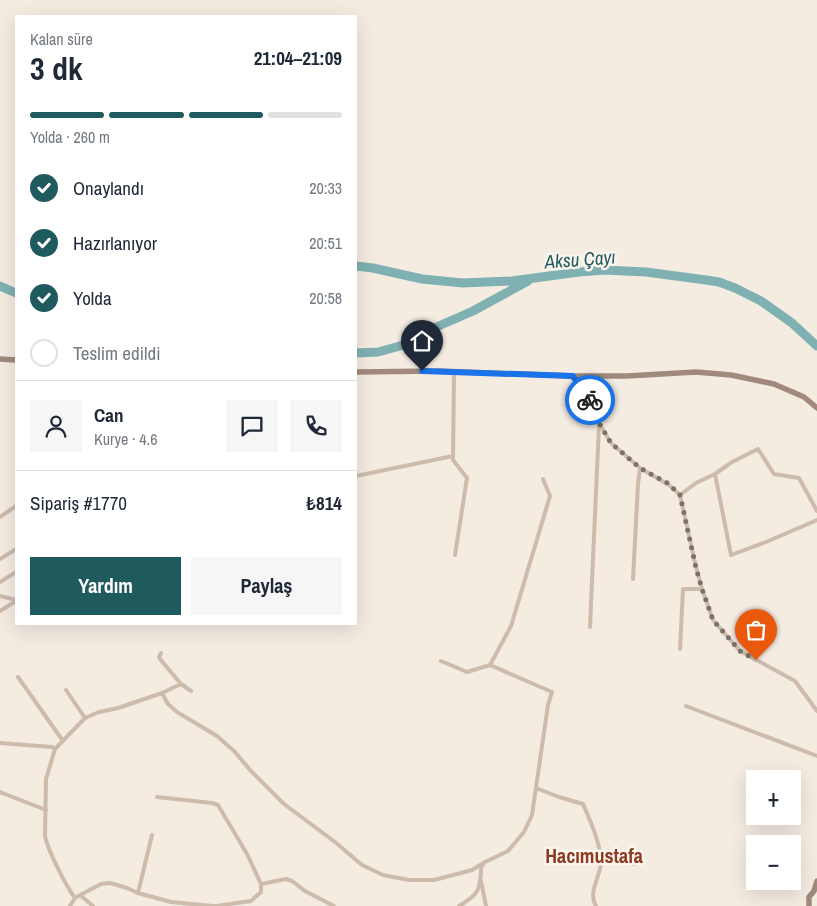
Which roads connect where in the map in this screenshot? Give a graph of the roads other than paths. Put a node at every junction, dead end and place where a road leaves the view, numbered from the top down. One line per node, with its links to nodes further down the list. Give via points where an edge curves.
1 (0, 359): 2 (street)
2 (15, 360)
3 (357, 372): 4 (street)
4 (454, 372): 5 (street); 8 (street)
5 (573, 376): 6 (street, via 696,372 732,376 774,384 804,397); 7 (street, via 586,391)
6 (817, 408)
7 (599, 423): 9 (street, via 611,443); 29 (street)
8 (454, 456): 11 (street); 19 (street, via 467,478)
9 (640, 468): 13 (street, via 669,484); 22 (street)
10 (715, 474): 13 (street); 15 (street, via 758,449 774,474 799,478); 17 (street, via 731,555)
11 (357, 476)
12 (543, 479): 33 (street, via 550,496 511,626)
13 (680, 495): 24 (street)
14 (15, 507): 16 (street)
15 (817, 511)
16 (0, 517)
17 (817, 520)
18 (15, 550): 20 (street)
19 (456, 555)
20 (0, 559)
21 (15, 573): 23 (street)
22 (633, 579)
23 (0, 582)
24 (702, 589): 30 (street, via 683,589); 40 (street, via 713,620 740,651 795,681)
25 (0, 596): 26 (street)
26 (15, 600)
27 (15, 601): 28 (street)
28 (0, 611)
29 (590, 627)
30 (680, 648)
31 (161, 653): 35 (street, via 160,660)
32 (440, 661): 33 (street, via 467,672)
33 (490, 665): 46 (street, via 552,692)
34 (18, 677): 42 (street)
35 (181, 684): 37 (street); 38 (street)
36 (66, 690): 41 (street)
37 (191, 691)
38 (162, 693): 41 (street); 52 (street, via 176,712 216,736 284,804 362,865 384,875 434,880 472,870)
39 (686, 706): 45 (street)
40 (817, 710)
41 (84, 718): 42 (street)
42 (62, 741): 44 (street)
43 (0, 743): 44 (street)
44 (55, 749): 49 (street, via 46,779)
45 (817, 756)
46 (536, 788): 51 (street, via 583,804 593,827); 52 (street, via 532,815 524,832 508,851)
47 (0, 792): 49 (street)
48 (157, 797): 56 (street, via 218,805)
49 (46, 810): 59 (street, via 47,843 70,892)
50 (152, 835): 57 (street)
51 (600, 859): 53 (street); 66 (street, via 592,897)
52 (485, 862): 54 (street, via 481,867)
53 (634, 864)
54 (481, 879): 64 (street, via 474,896); 65 (street)
55 (817, 882): 67 (street, via 809,897)
56 (261, 884): 62 (street, via 261,892 251,901); 63 (street, via 286,879)
57 (138, 893): 58 (street, via 110,883); 62 (street, via 171,902)
58 (80, 895): 59 (street); 61 (street)
59 (76, 898): 60 (street)
60 (70, 906)
61 (93, 906)
62 (214, 906)
63 (334, 906)
64 (459, 906)
65 (486, 906)
66 (596, 906)
67 (809, 906)

